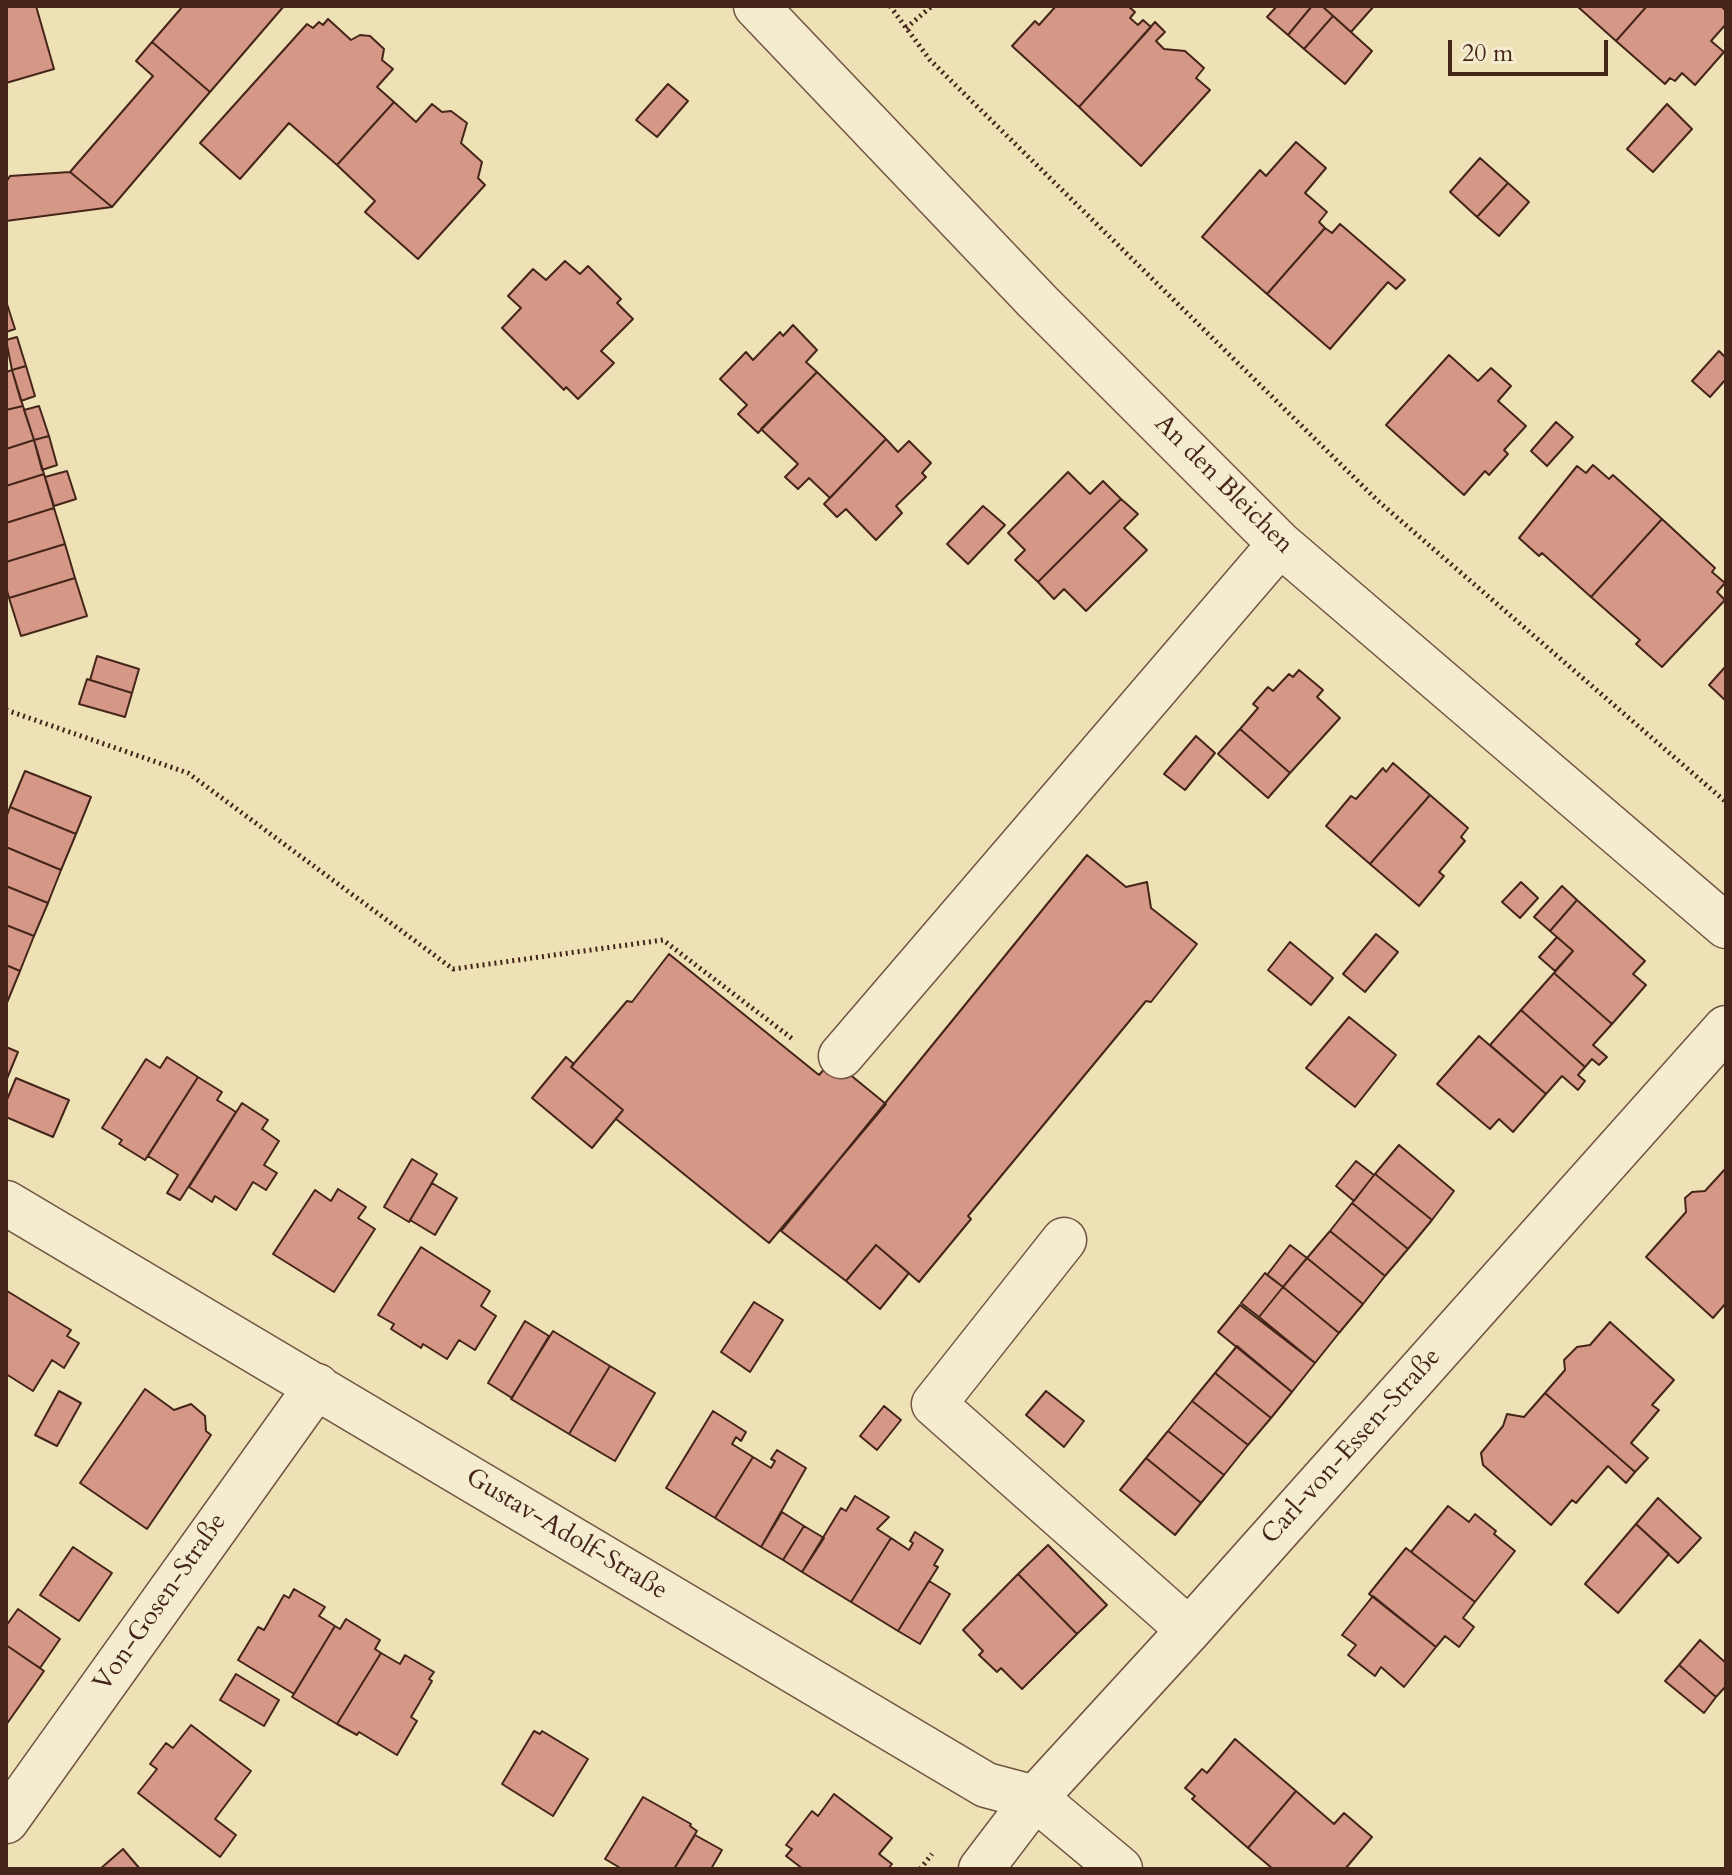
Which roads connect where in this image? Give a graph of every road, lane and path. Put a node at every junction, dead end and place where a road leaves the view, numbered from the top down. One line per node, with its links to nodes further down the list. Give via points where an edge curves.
1 (756, 6): 5 (street, An den Bleichen, via 1037,301)
2 (890, 6): 4 (path)
3 (932, 6): 4 (path)
4 (906, 28): 7 (path, via 930,60 1378,501)
5 (1280, 544): 8 (street, An den Bleichen); 10 (street)
6 (6, 710): 10 (path, via 188,773 453,969 663,940 819,1059)
7 (1726, 802)
8 (1726, 926)
9 (1726, 1028): 14 (street, Carl-von-Essen-Straße)
10 (841, 1056)
11 (6, 1203): 13 (street, Gustav-Adolf-Straße)
12 (1064, 1240): 14 (street, via 934,1404)
13 (317, 1386): 15 (street, Gustav-Adolf-Straße, via 986,1785); 16 (street, Von-Gosen-Straße)
14 (1189, 1630): 15 (street, Carl-von-Essen-Straße)
15 (1035, 1798): 19 (street, Carl-von-Essen-Straße); 20 (street, Gustav-Adolf-Straße)
16 (6, 1821)
17 (939, 1844): 18 (path)
18 (920, 1869)
19 (981, 1869)
20 (1120, 1869)

